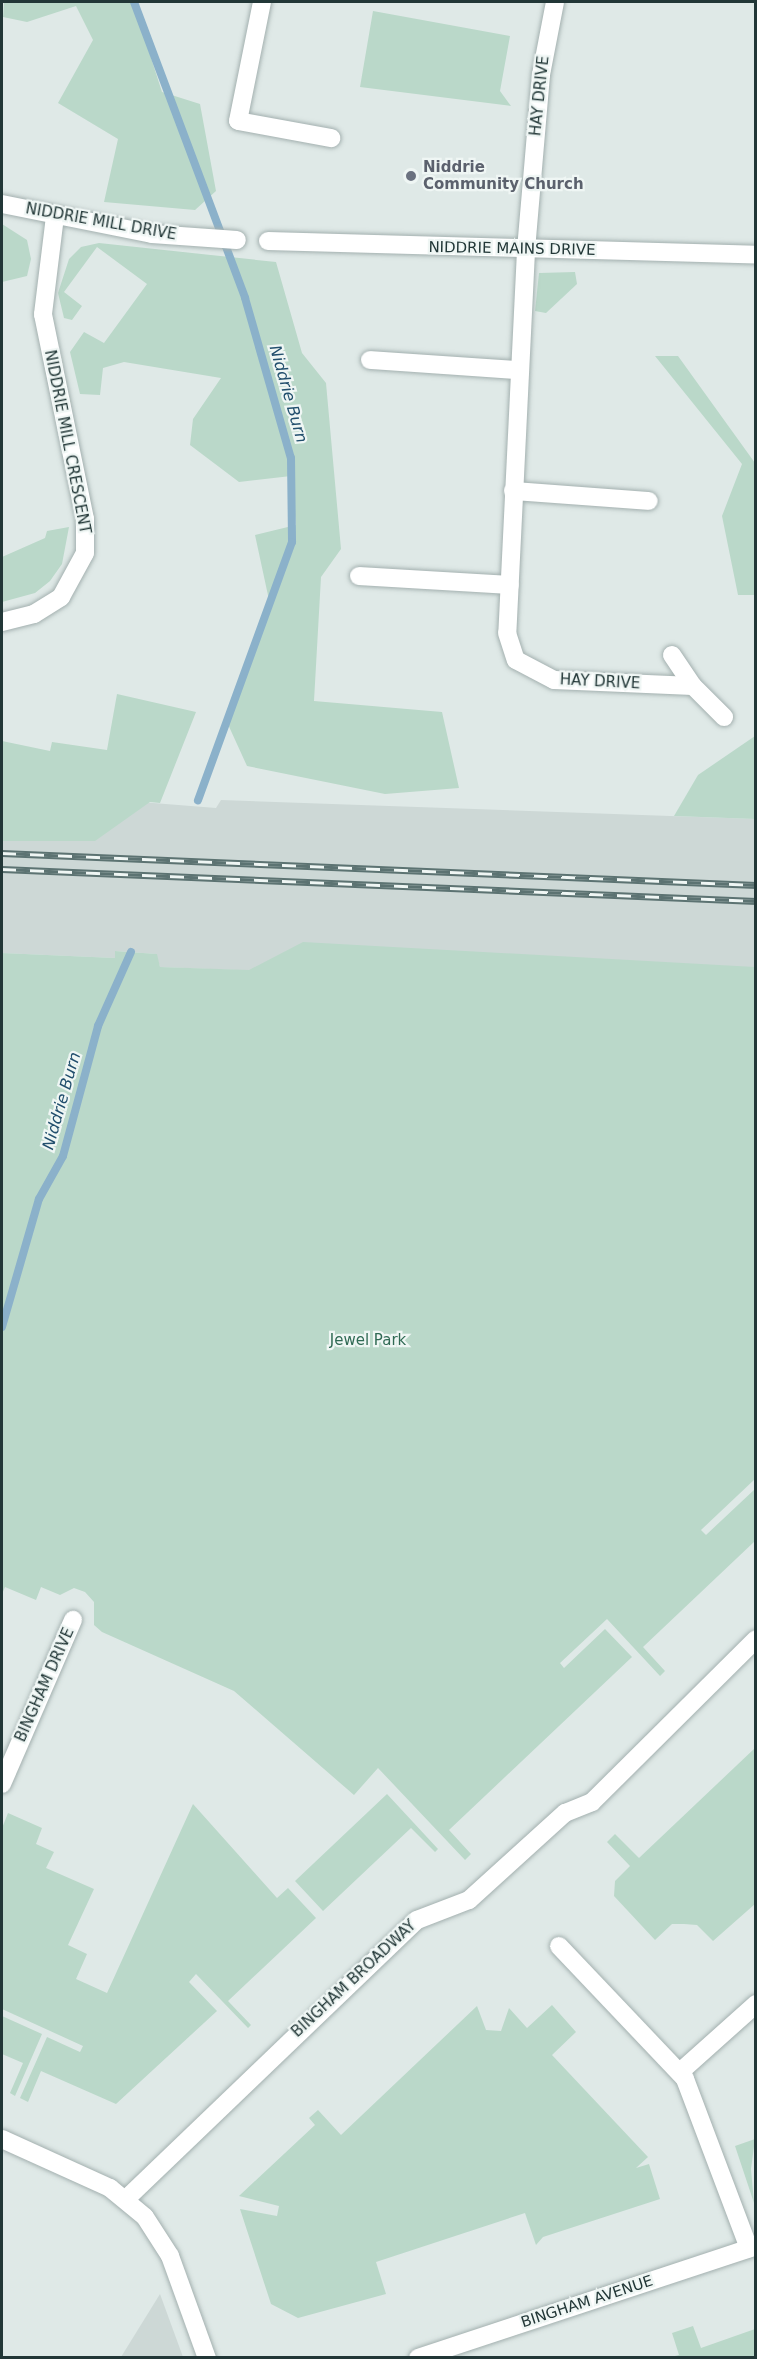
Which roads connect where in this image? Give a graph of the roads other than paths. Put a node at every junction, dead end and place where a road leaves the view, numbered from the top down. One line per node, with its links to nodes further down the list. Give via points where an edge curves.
1 (262, 2): 3 (street, via 238,122)
2 (555, 2): 8 (street, HAY DRIVE, via 541,75)
3 (331, 138)
4 (2, 204): 5 (street, NIDDRIE MILL DRIVE)
5 (55, 216): 6 (street, NIDDRIE MILL DRIVE); 16 (street, NIDDRIE MILL CRESCENT, via 43,314 85,519 85,553 61,597 34,615)
6 (237, 240)
7 (268, 241): 8 (street, NIDDRIE MAINS DRIVE)
8 (526, 251): 9 (street, NIDDRIE MAINS DRIVE); 11 (street, HAY DRIVE)
9 (756, 255)
10 (370, 360): 11 (street)
11 (518, 370): 12 (street, HAY DRIVE)
12 (513, 490): 13 (street); 15 (street, HAY DRIVE)
13 (649, 501)
14 (359, 576): 15 (street)
15 (510, 585): 18 (street, HAY DRIVE, via 507,633 516,660 554,680)
16 (2, 622)
17 (672, 655): 18 (street)
18 (693, 686): 19 (street)
19 (724, 717)
20 (74, 1620): 22 (street, BINGHAM DRIVE)
21 (756, 1639): 27 (street, BINGHAM BROADWAY, via 592,1802 565,1813 469,1900 417,1920)
22 (2, 1784)
23 (559, 1946): 25 (street)
24 (756, 2004): 25 (street)
25 (680, 2072): 28 (street)
26 (2, 2139): 27 (street)
27 (126, 2199): 29 (street, via 163,2241)
28 (752, 2247): 30 (street, BINGHAM AVENUE)
29 (207, 2358)
30 (418, 2358)

